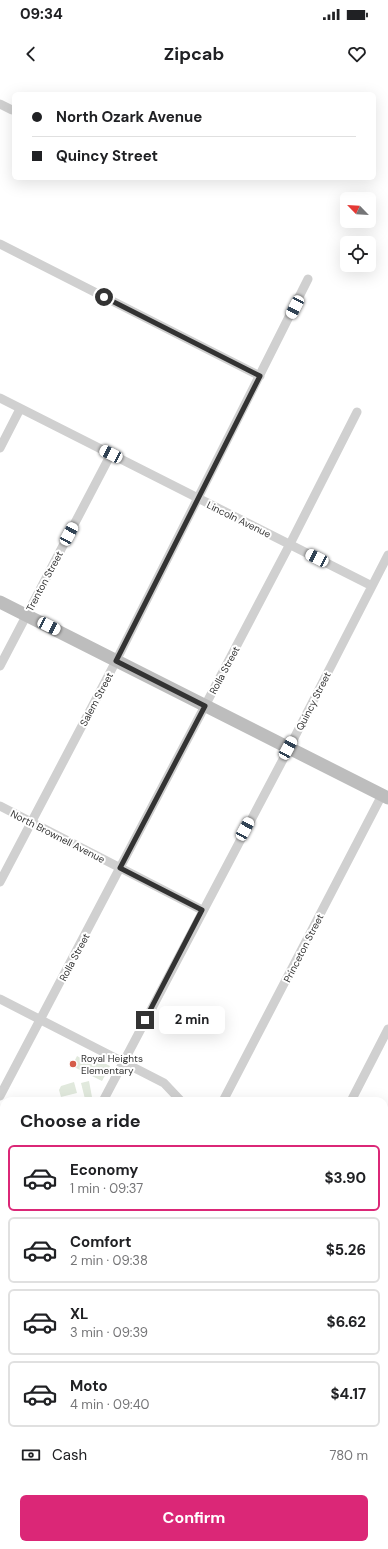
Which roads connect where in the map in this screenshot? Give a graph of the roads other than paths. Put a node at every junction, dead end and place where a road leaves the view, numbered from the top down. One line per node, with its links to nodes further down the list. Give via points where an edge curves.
1 (0, 104): 2 (street)
2 (12, 110)
3 (0, 244): 5 (street)
4 (308, 279): 5 (street, Salem Street)
5 (260, 376): 11 (street, Salem Street)
6 (0, 398): 7 (street, Lincoln Avenue)
7 (20, 409): 9 (street); 10 (street, Lincoln Avenue)
8 (357, 412): 12 (street, Rolla Street)
9 (0, 448)
10 (111, 454): 11 (street, Lincoln Avenue); 16 (street, Trenton Street)
11 (198, 499): 12 (street, Lincoln Avenue); 17 (street, Salem Street)
12 (290, 544): 14 (street, Lincoln Avenue); 19 (street, Rolla Street)
13 (388, 555): 14 (street, Quincy Street)
14 (372, 586): 20 (street, Quincy Street)
15 (0, 602): 16 (street)
16 (27, 615): 17 (street); 18 (street, Trenton Street)
17 (116, 661): 19 (street); 23 (street, Salem Street)
18 (0, 666)
19 (205, 706): 20 (street); 24 (street, Rolla Street)
20 (288, 748): 21 (street); 26 (street, Quincy Street)
21 (385, 797): 34 (street, Princeton Street)
22 (0, 806): 23 (street, North Brownell Avenue)
23 (32, 822): 24 (street, North Brownell Avenue); 25 (street, Salem Street)
24 (120, 868): 26 (street, North Brownell Avenue); 28 (street, Rolla Street)
25 (0, 882)
26 (202, 910): 30 (street, Quincy Street)
27 (0, 999): 28 (street)
28 (41, 1019): 30 (street); 31 (street, Rolla Street)
29 (388, 1029): 35 (street)
30 (123, 1062): 32 (street, Quincy Street); 33 (street, via 164,1083)
31 (0, 1096)
32 (105, 1097)
33 (177, 1097)
34 (225, 1097)
35 (352, 1097)

